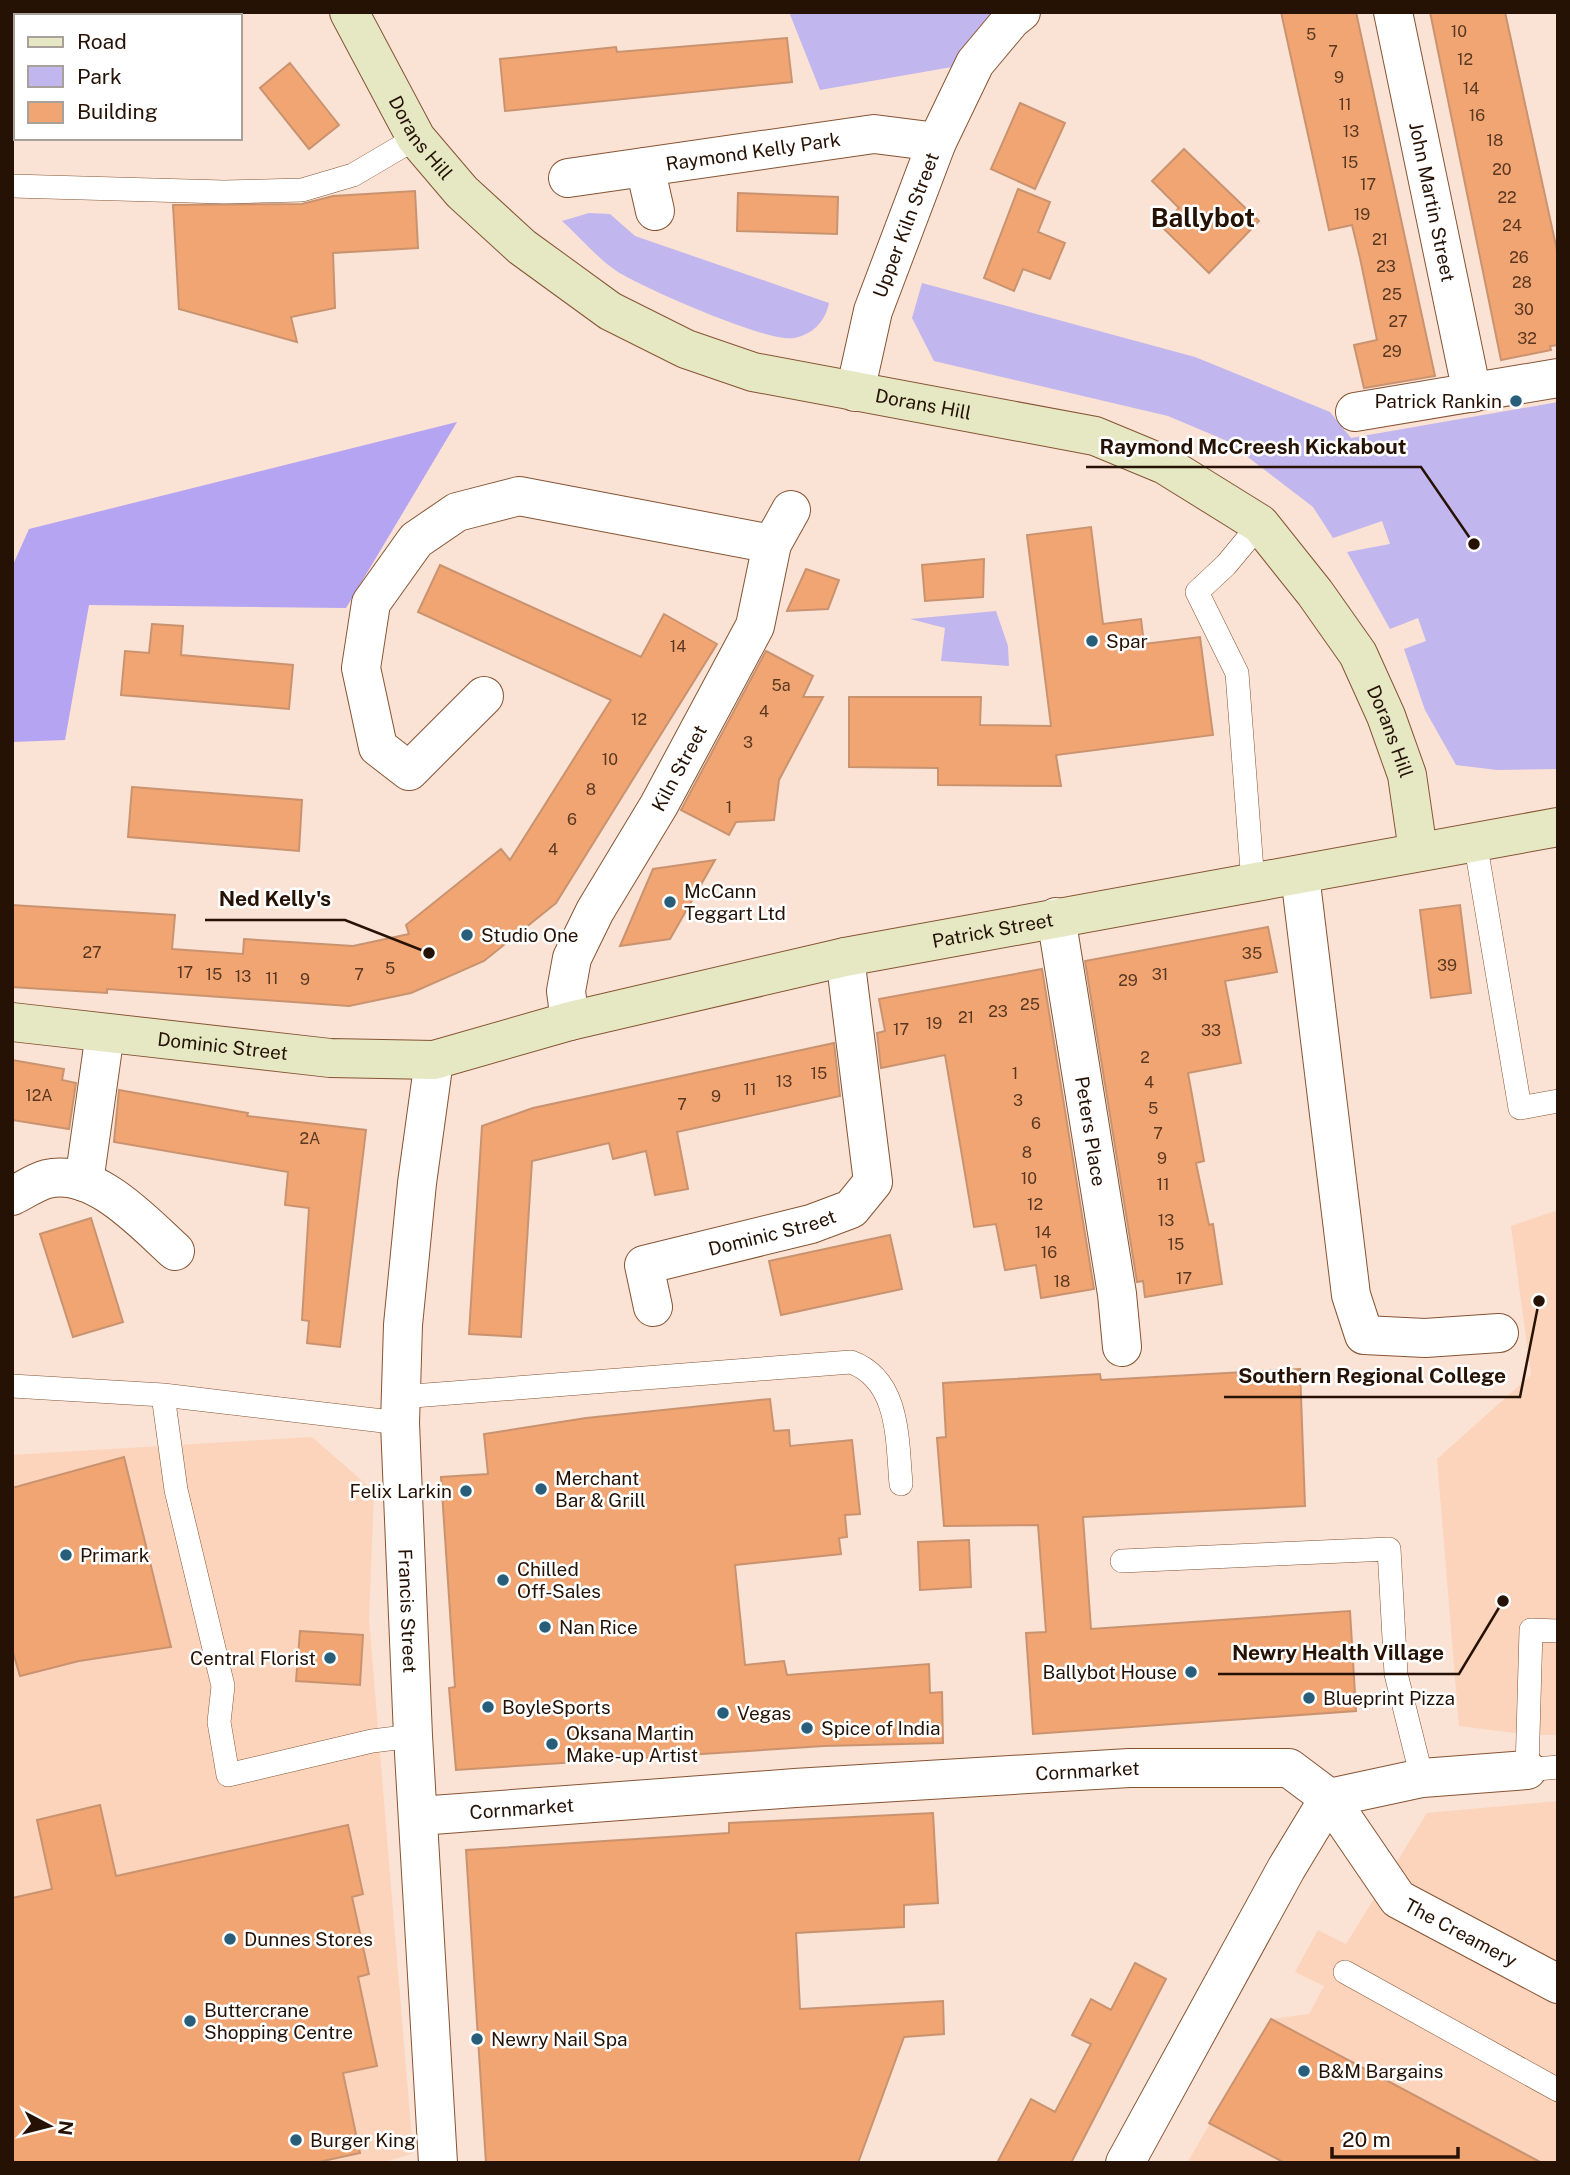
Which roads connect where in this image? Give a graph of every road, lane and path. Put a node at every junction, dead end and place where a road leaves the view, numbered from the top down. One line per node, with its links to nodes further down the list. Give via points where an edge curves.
1 (349, 12): 4 (main road, Dorans Hill)
2 (1021, 12): 5 (street, Upper Kiln Street, via 975,63)
3 (1393, 12): 12 (street, John Martin Street)
4 (416, 138): 8 (lane, via 353,175 302,190); 11 (main road, Dorans Hill, via 462,192 522,247 610,312 686,349 753,372)
5 (937, 142): 6 (street, Raymond Kelly Park, via 874,134); 11 (street, Upper Kiln Street, via 873,311)
6 (645, 167): 7 (street, Raymond Kelly Park); 9 (street)
7 (568, 178)
8 (12, 186)
9 (654, 211)
10 (1558, 378): 12 (street)
11 (855, 392): 15 (main road, Dorans Hill, via 1095,436 1165,464)
12 (1472, 393): 13 (street)
13 (1355, 412)
14 (791, 510): 16 (street, Kiln Street)
15 (1259, 524): 20 (main road, Dorans Hill, via 1358,654 1407,775); 22 (lane, via 1197,592 1237,673)
16 (772, 544): 17 (street, via 519,496 457,512 416,540 372,603 361,668 378,747 409,771); 25 (street, Kiln Street, via 755,626 572,958 566,991)
17 (484, 696)
18 (1558, 827): 19 (main road, Patrick Street)
19 (1475, 841): 20 (main road, Patrick Street); 29 (lane, via 1520,1108)
20 (1418, 851): 21 (main road, Patrick Street)
21 (1300, 875): 22 (main road, Patrick Street); 34 (street, via 1351,1295 1364,1335 1426,1338)
22 (1253, 883): 23 (main road, Patrick Street)
23 (1056, 917): 24 (main road, Patrick Street); 35 (street, Peters Place)
24 (845, 957): 25 (main road, Patrick Street); 33 (street, Dominic Street, via 873,1182 851,1209 811,1224 644,1265)
25 (570, 1021): 28 (main road, Patrick Street)
26 (12, 1022): 27 (main road, Dominic Street)
27 (105, 1033): 28 (main road, Dominic Street, via 330,1058); 30 (street)
28 (434, 1060): 38 (street, Francis Street, via 417,1183)
29 (1558, 1101)
30 (84, 1182): 31 (street, via 48,1179); 32 (street, via 119,1200)
31 (12, 1196)
32 (175, 1251)
33 (653, 1307)
34 (1499, 1333)
35 (1122, 1346)
36 (12, 1386): 37 (lane)
37 (163, 1395): 38 (lane); 42 (lane, via 176,1490 223,1686 219,1722 228,1775 372,1741)
38 (400, 1410): 39 (lane, via 851,1362 866,1367 880,1382 894,1411); 42 (street, Francis Street)
39 (901, 1484)
40 (1122, 1560): 44 (lane, via 1389,1549 1396,1674)
41 (1558, 1631): 43 (lane, via 1531,1630)
42 (413, 1736): 46 (street, Francis Street)
43 (1542, 1768): 44 (street)
44 (1422, 1778): 45 (street)
45 (1329, 1798): 46 (street, Cornmarket, via 1289,1768 1129,1768); 48 (street, The Creamery, via 1398,1899); 51 (street)
46 (419, 1816): 50 (street, Francis Street)
47 (1346, 1972): 49 (lane)
48 (1558, 1984)
49 (1558, 2090)
50 (438, 2163)
51 (1125, 2163)

